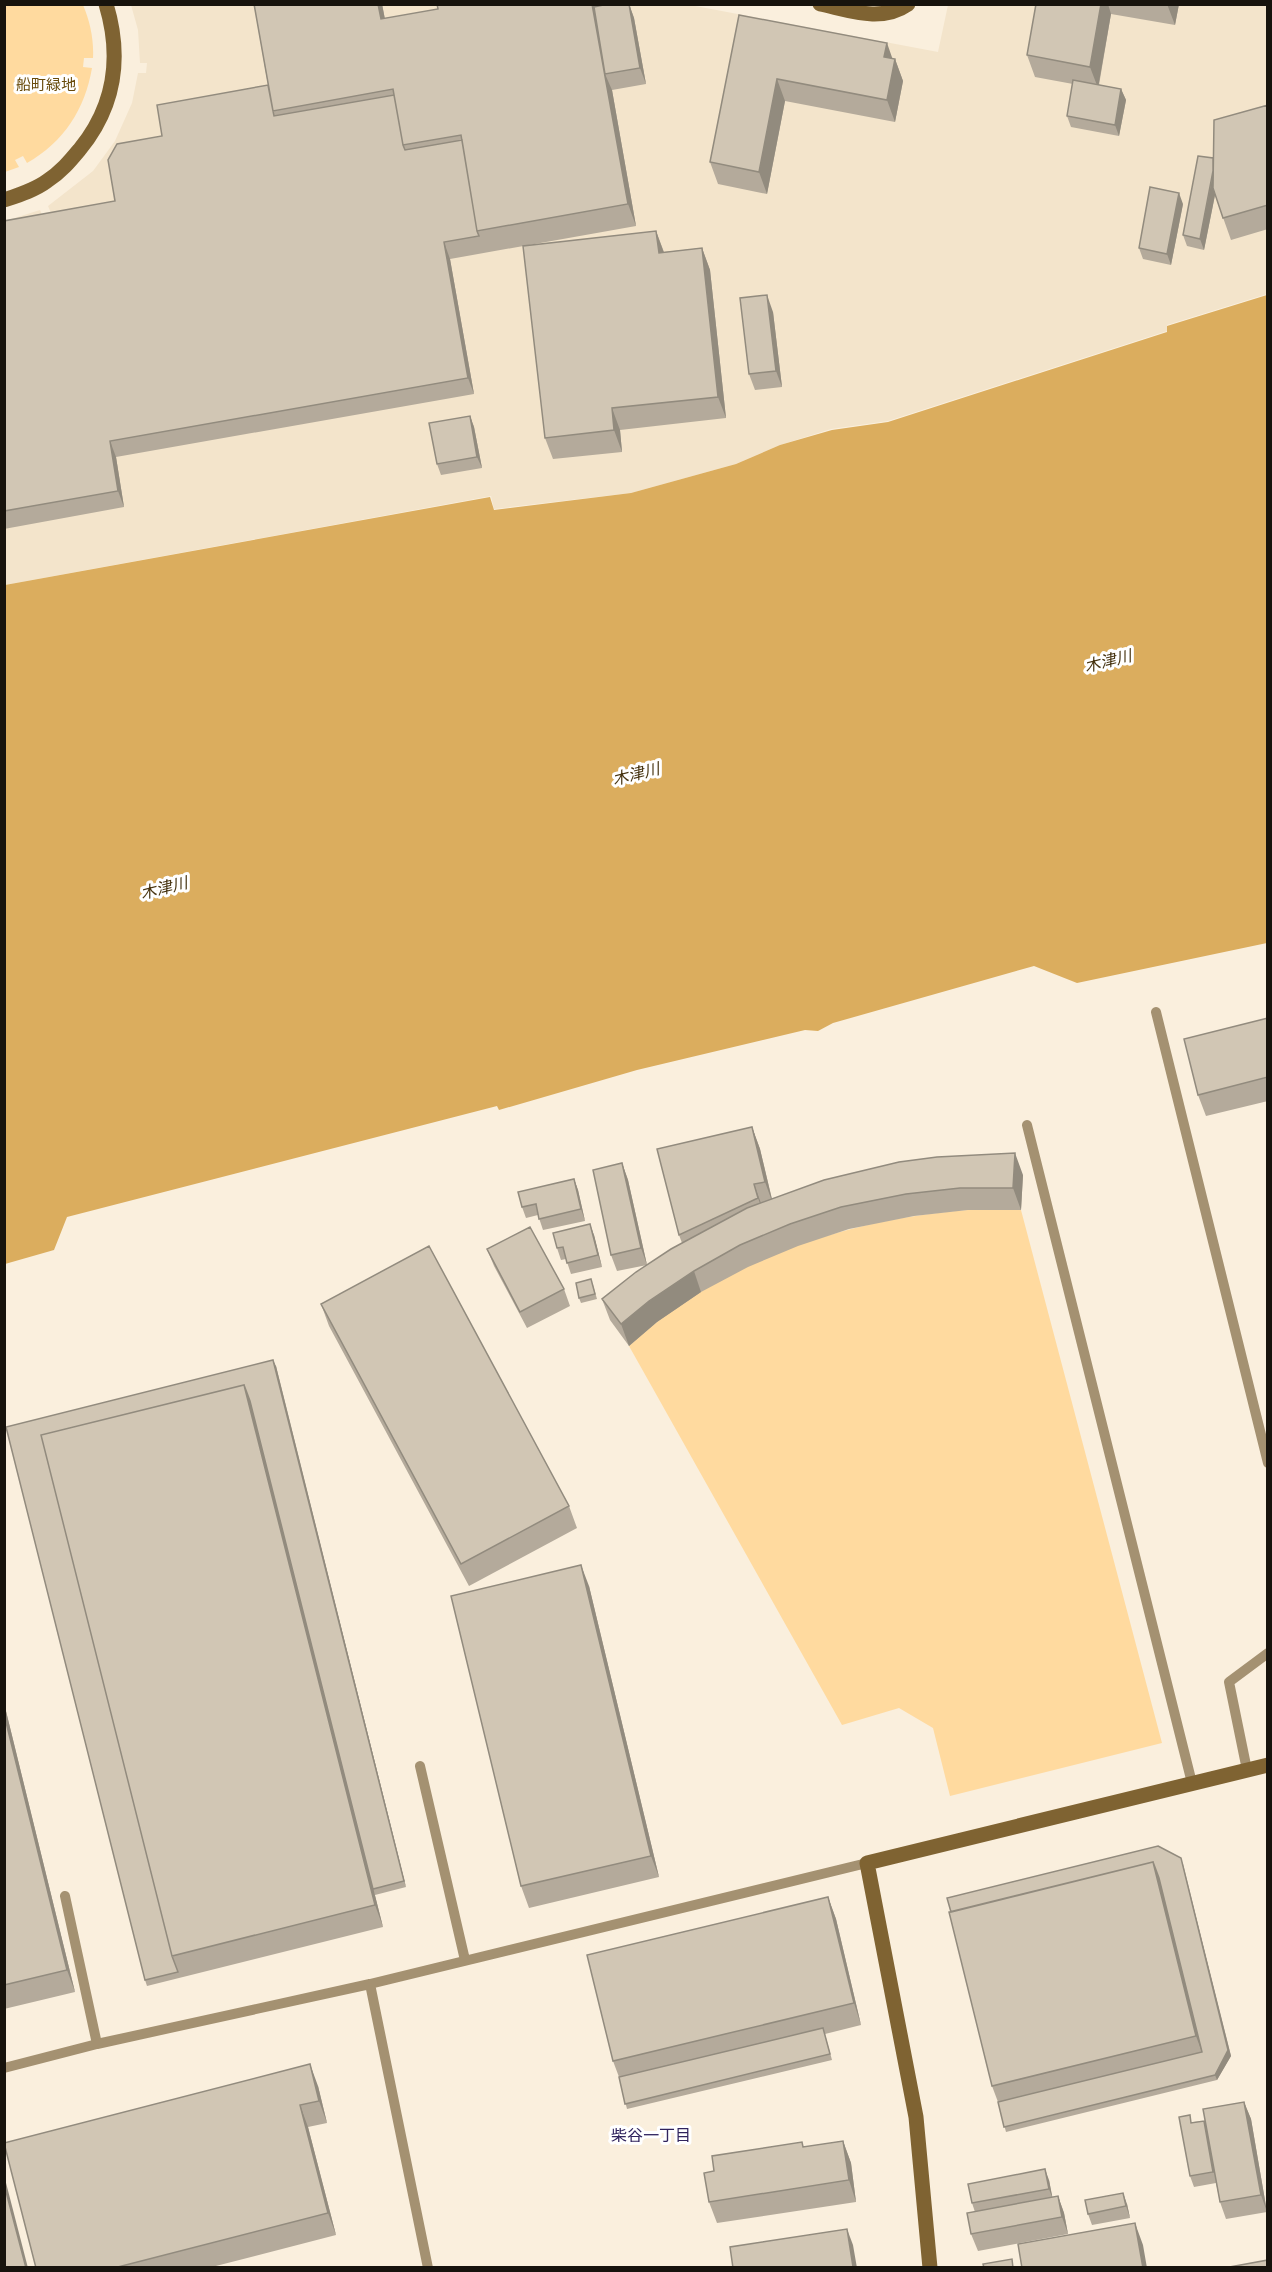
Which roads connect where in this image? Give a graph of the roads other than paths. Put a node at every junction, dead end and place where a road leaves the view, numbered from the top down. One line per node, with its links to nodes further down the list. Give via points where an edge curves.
1 (108, 4): 4 (street, via 117,41 117,72 95,127 69,159 50,174); 4 (street, via 113,79 106,108 92,135 65,167 46,182)
2 (820, 4): 3 (street, via 873,15 891,14)
3 (908, 4)
4 (4, 196)
5 (1156, 1012): 7 (lane)
6 (1027, 1125): 12 (lane)
7 (1268, 1463)
8 (1268, 1653): 11 (lane, via 1229,1682)
9 (1268, 1765): 11 (street)
10 (420, 1766): 15 (lane)
11 (1247, 1770): 12 (street)
12 (1192, 1783): 13 (street)
13 (867, 1863): 15 (lane); 20 (street, via 916,2117)
14 (65, 1896): 17 (lane)
15 (465, 1960): 16 (lane)
16 (370, 1984): 17 (lane); 19 (lane)
17 (98, 2044): 18 (lane)
18 (4, 2068)
19 (428, 2268)
20 (930, 2268)

